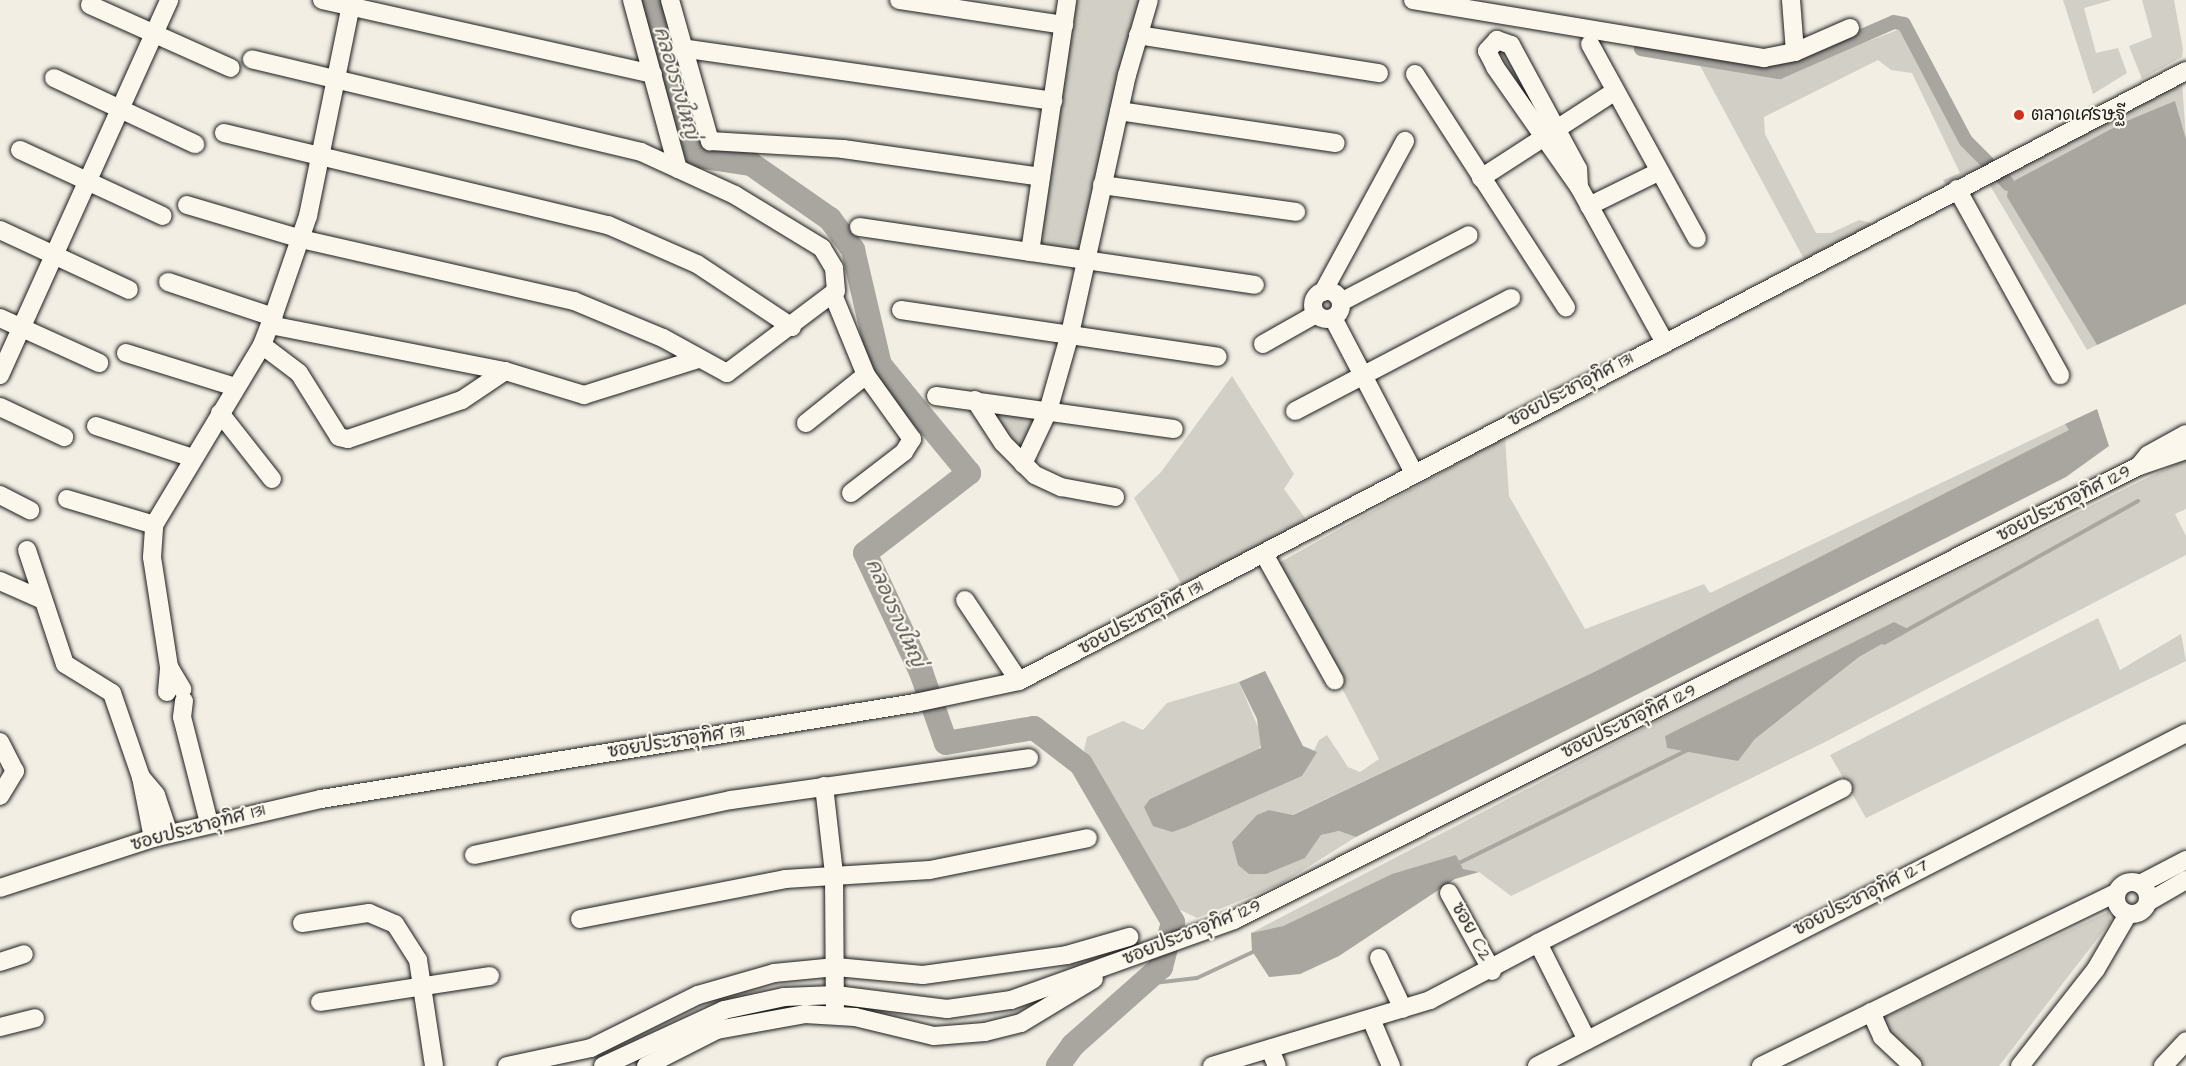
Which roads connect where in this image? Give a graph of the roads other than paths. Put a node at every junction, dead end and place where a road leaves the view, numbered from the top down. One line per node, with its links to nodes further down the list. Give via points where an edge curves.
1 (169, 0): 14 (street)
2 (322, 0): 10 (street)
3 (632, 0): 23 (street)
4 (669, 0): 17 (street)
5 (899, 0): 12 (street)
6 (1067, 0): 12 (street)
7 (1149, 0): 15 (street)
8 (1413, 0): 18 (street, via 1764,58)
9 (1791, 0): 18 (street)
10 (351, 3): 23 (street); 26 (street)
11 (90, 5): 14 (street)
12 (1064, 25): 28 (street)
13 (1850, 28): 18 (street)
14 (153, 35): 20 (street); 29 (street)
15 (1138, 35): 22 (street); 30 (street)
16 (1590, 44): 27 (street)
17 (681, 48): 28 (street); 40 (street, via 710,141 843,149)
18 (1795, 52)
19 (252, 59): 26 (street)
20 (231, 68)
21 (2186, 71): 44 (street, ซอยประชาอุทิศ 131)
22 (1379, 73)
23 (653, 74): 38 (street)
24 (1415, 74): 41 (street)
25 (54, 78): 29 (street)
26 (335, 79): 37 (street); 38 (street, via 606,141)
27 (1614, 92): 31 (street); 39 (street)
28 (1053, 101): 40 (street)
29 (120, 109): 35 (street); 42 (street)
30 (1119, 111): 34 (street); 43 (street)
31 (1548, 132): 41 (street); 46 (street, via 1578,169 1578,187)
32 (224, 133): 37 (street)
33 (1405, 141): 64 (street, via 1323,292 1336,295)
34 (1336, 143)
35 (195, 144)
36 (20, 150): 42 (street)
37 (320, 156): 52 (street); 67 (street, via 608,225 697,264)
38 (678, 169): 60 (street, via 735,195 822,248 834,268)
39 (1658, 172): 46 (street); 53 (street)
40 (1041, 177): 54 (street)
41 (1481, 178): 62 (street)
42 (87, 181): 48 (street); 55 (street)
43 (1102, 185): 47 (street); 56 (street)
44 (1957, 189): 70 (street, ซอยประชาอุทิศ 131); 81 (street)
45 (187, 205): 52 (street)
46 (1589, 206): 70 (street)
47 (1296, 212)
48 (163, 216)
49 (859, 227): 54 (street)
50 (0, 230): 55 (street)
51 (1469, 236): 64 (street)
52 (302, 239): 66 (street); 75 (street, via 574,301 617,317)
53 (1697, 239)
54 (1030, 252): 56 (street)
55 (54, 255): 59 (street); 68 (street)
56 (1085, 260): 58 (street); 69 (street)
57 (168, 282): 66 (street)
58 (1255, 285)
59 (129, 290)
60 (834, 297): 67 (street); 79 (street)
61 (1511, 298): 80 (street)
62 (1566, 307)
63 (901, 310): 69 (street)
64 (1330, 312): 71 (street); 80 (street)
65 (0, 318): 68 (street)
66 (271, 321): 72 (street); 77 (street)
67 (792, 327): 75 (street, via 735,372 721,372)
68 (21, 328): 76 (street); 78 (street)
69 (1070, 333): 74 (street); 86 (street)
70 (1664, 341): 98 (street, ซอยประชาอุทิศ 131)
71 (1263, 344)
72 (262, 345): 77 (street, via 299,374 339,437 348,439 462,400); 82 (street)
73 (126, 352): 82 (street)
74 (1218, 357)
75 (698, 359): 77 (street, via 592,395)
76 (99, 363)
77 (505, 371)
78 (0, 375)
79 (866, 375): 89 (street); 100 (street, via 912,439 904,452)
80 (1362, 375): 87 (street); 98 (street)
81 (2060, 375)
82 (235, 387): 88 (street)
83 (936, 396): 84 (street)
84 (975, 400): 86 (street); 96 (street)
85 (0, 407): 93 (street)
86 (1048, 411): 91 (street); 96 (street)
87 (1295, 411)
88 (220, 413): 95 (street); 99 (street)
89 (806, 423)
90 (96, 426): 95 (street)
91 (1174, 429)
92 (2186, 434): 97 (street, ซอยประชาอุทิศ 129, via 2148,455)
93 (64, 437)
94 (2186, 450): 97 (street, ซอยประชาอุทิศ 129)
95 (193, 458): 105 (street)
96 (1023, 464): 102 (street, via 1061,487)
97 (2139, 466): 140 (street, ซอยประชาอุทิศ 129, via 1234,920)
98 (1414, 473): 107 (street, ซอยประชาอุทิศ 131)
99 (272, 479)
100 (851, 493)
101 (0, 495): 104 (street)
102 (1115, 497)
103 (67, 499): 105 (street)
104 (30, 510)
105 (154, 525): 119 (street, via 152,556 168,667)
106 (27, 550): 109 (street)
107 (1264, 554): 111 (street, ซอยประชาอุทิศ 131); 112 (street)
108 (0, 581): 109 (street)
109 (43, 600): 120 (street, via 65,664 112,693)
110 (965, 600): 111 (street)
111 (1018, 681): 119 (street, ซอยประชาอุทิศ 131, via 915,704 321,799)
112 (1335, 681)
113 (2186, 733): 154 (street, ซอยประชาอุทิศ 127)
114 (0, 742): 118 (street, via 15,771)
115 (1029, 758): 116 (street)
116 (824, 786): 122 (street); 124 (street)
117 (1843, 788): 135 (street)
118 (0, 796)
119 (209, 823): 120 (street, ซอยประชาอุทิศ 131)
120 (161, 836): 127 (street, ซอยประชาอุทิศ 131)
121 (1089, 838): 124 (street, via 930,870)
122 (474, 855)
123 (2186, 860): 126 (street)
124 (834, 874): 132 (street); 139 (street)
125 (2186, 880): 130 (street)
126 (2140, 884): 129 (street, via 2126,883); 130 (street)
127 (0, 888)
128 (1449, 893): 141 (street, ซอย C2)
129 (2116, 893): 131 (street, via 2117,904); 148 (street, via 2088,912)
130 (2148, 902): 131 (street, via 2143,910)
131 (2128, 914): 168 (street, via 2096,969)
132 (580, 919)
133 (302, 923): 143 (street, via 357,913 384,918 412,946)
134 (1129, 937): 139 (street, via 1067,955 923,975)
135 (1538, 944): 141 (street); 154 (street)
136 (24, 954): 138 (street)
137 (1379, 958): 147 (street)
138 (0, 963)
139 (836, 967): 144 (street); 159 (street, via 774,973 723,987 591,1048)
140 (1110, 967): 146 (street, ซอยประชาอุทิศ 129, via 1011,1000); 153 (street, ซอยประชาอุทิศ 129, via 1021,1023)
141 (1492, 971): 147 (street)
142 (490, 976): 143 (street)
143 (422, 986): 145 (street); 158 (street)
144 (836, 995): 146 (street, ซอยประชาอุทิศ 129); 149 (street); 160 (street, ซอยประชาอุทิศ 129, via 784,997 724,1010)
145 (320, 1002)
146 (943, 1009): 153 (street)
147 (1403, 1009): 151 (street)
148 (1871, 1012): 157 (street); 167 (street, via 1882,1037)
149 (835, 1015): 153 (street, ซอยประชาอุทิศ 129); 161 (street, ซอยประชาอุทิศ 129, via 737,1023)
150 (35, 1018): 152 (street)
151 (1371, 1019): 156 (street); 164 (street)
152 (0, 1027)
153 (945, 1037)
154 (1587, 1040): 165 (street, ซอยประชาอุทิศ 127)
155 (2186, 1041): 169 (street)
156 (1270, 1048): 162 (street); 163 (street)
157 (1789, 1061): 166 (street)
158 (434, 1066)
159 (507, 1066)
160 (603, 1066)
161 (646, 1066)
162 (1212, 1066)
163 (1276, 1066)
164 (1392, 1066)
165 (1537, 1066)
166 (1761, 1066)
167 (1913, 1066)
168 (2020, 1066)
169 (2163, 1066)

